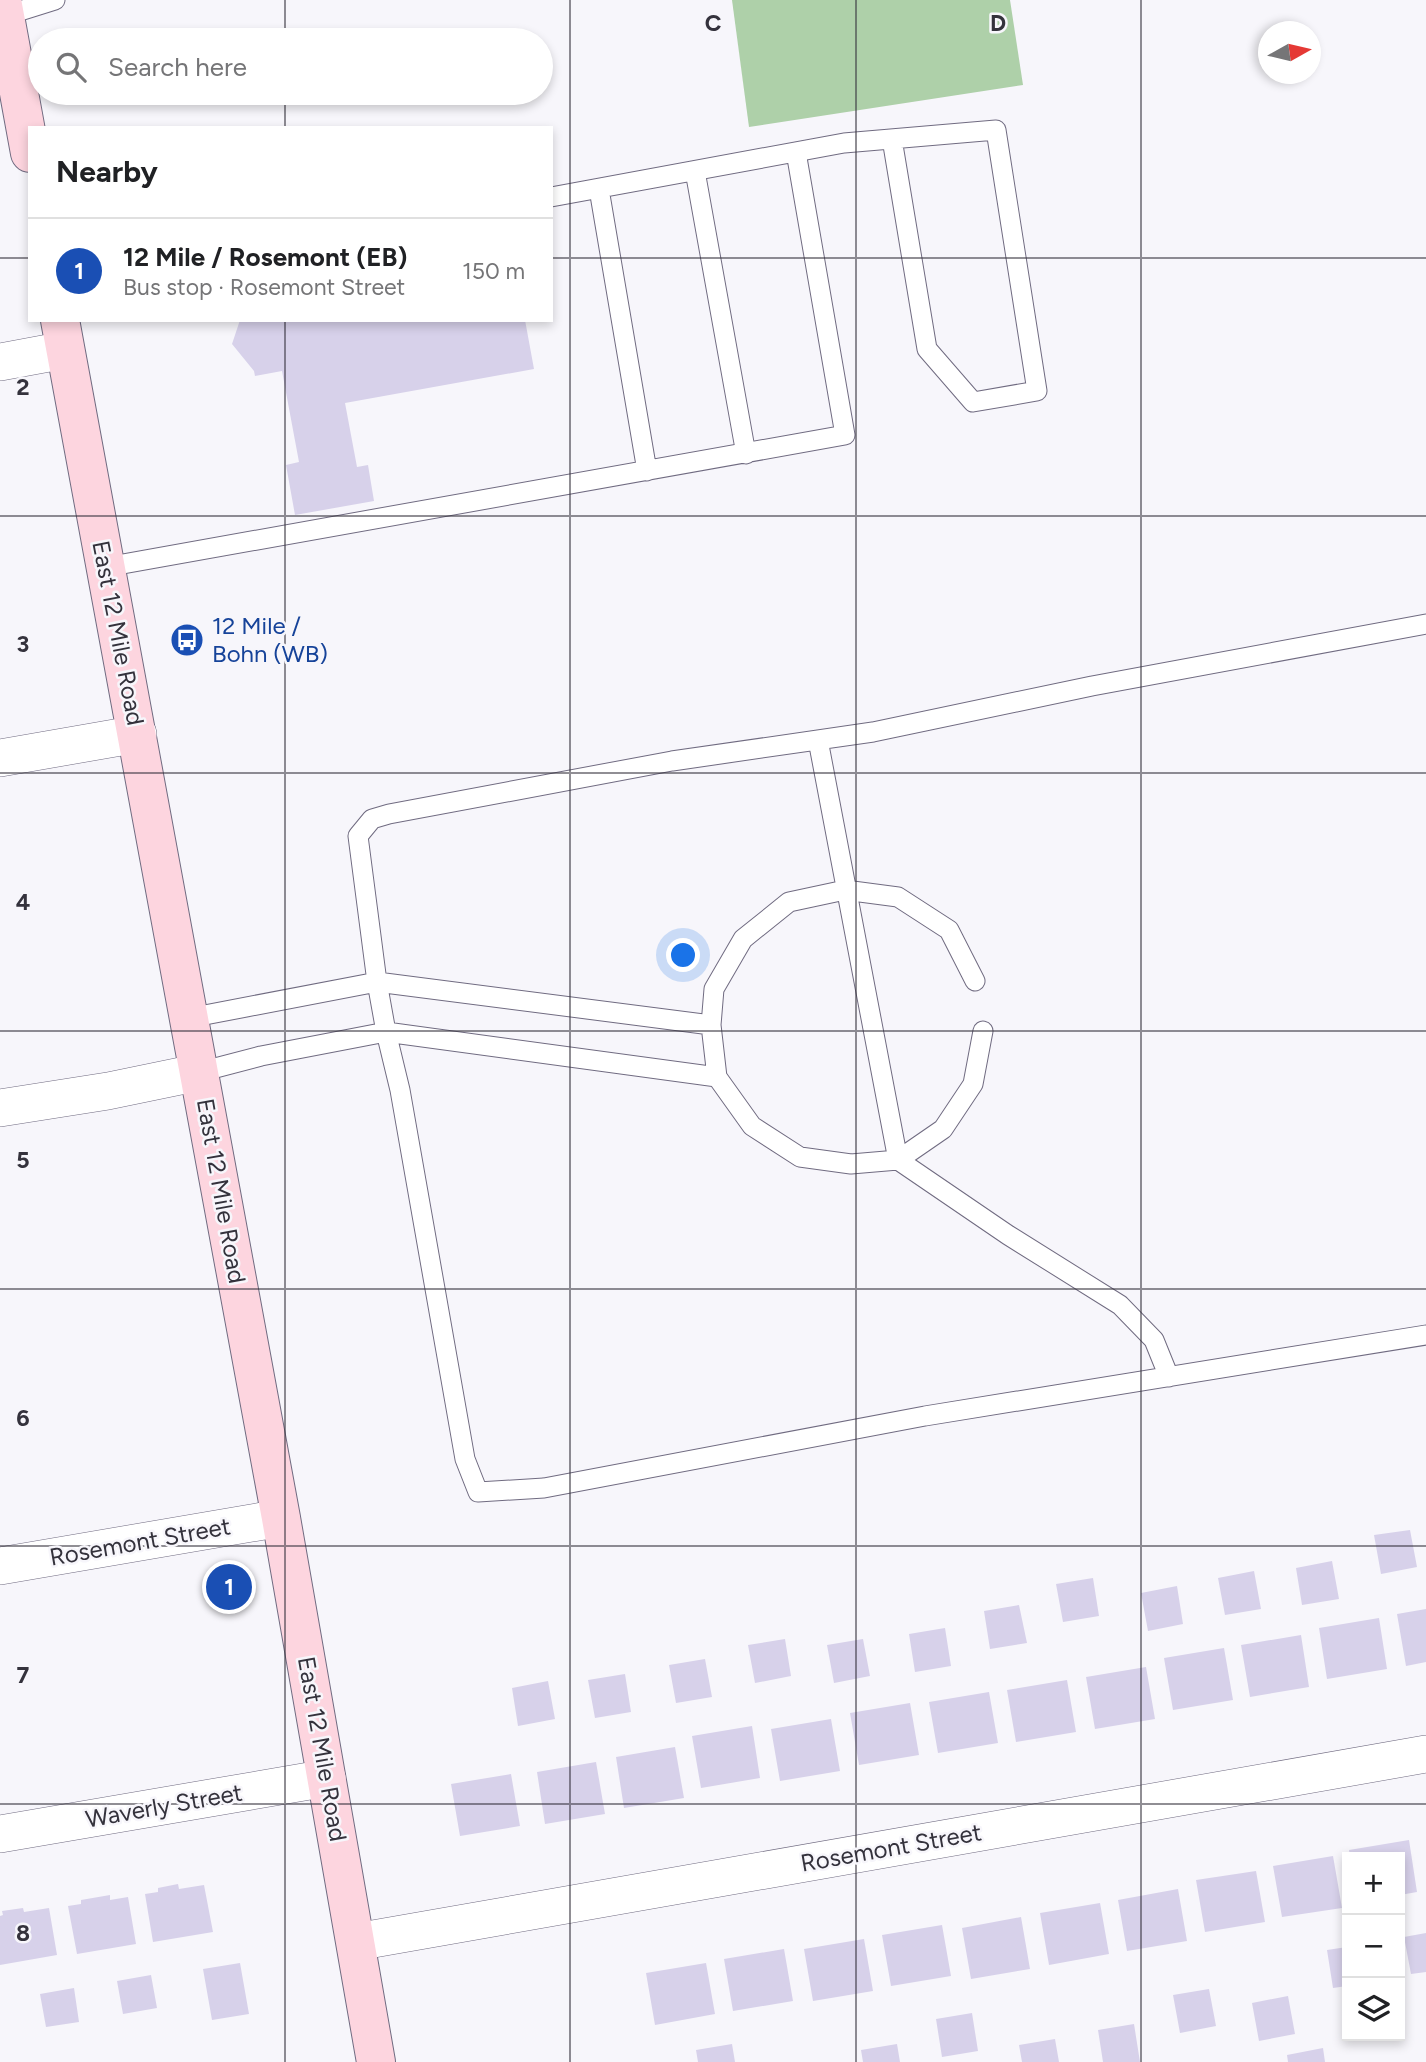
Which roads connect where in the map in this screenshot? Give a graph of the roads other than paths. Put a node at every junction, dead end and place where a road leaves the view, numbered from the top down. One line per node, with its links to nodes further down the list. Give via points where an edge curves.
1 (55, 0): 2 (lane)
2 (3, 8): 4 (main road)
3 (891, 139): 3 (lane, via 996,130 1037,391 973,402 927,349); 5 (lane)
4 (28, 142)
5 (796, 152): 6 (lane); 11 (lane, via 845,435)
6 (695, 171): 7 (lane); 11 (lane)
7 (599, 189): 8 (lane); 12 (lane)
8 (553, 197)
9 (63, 335): 10 (street); 13 (main road, East 12 Mile Road)
10 (0, 362)
11 (746, 454): 12 (lane)
12 (647, 471): 13 (lane)
13 (106, 567): 15 (main road, East 12 Mile Road)
14 (1426, 624): 16 (lane)
15 (138, 734): 17 (street); 21 (main road, East 12 Mile Road)
16 (818, 740): 18 (lane); 20 (lane, via 672,761 372,819 358,836)
17 (0, 758)
18 (845, 890): 19 (lane, via 898,897 949,930); 22 (lane, via 789,902 743,939 714,989); 28 (lane)
19 (975, 981)
20 (377, 982): 21 (lane); 22 (lane); 24 (lane)
21 (189, 1018): 25 (main road, East 12 Mile Road)
22 (711, 1025): 26 (lane)
23 (983, 1031): 28 (lane, via 973,1084 943,1129)
24 (386, 1032): 25 (lane); 26 (lane); 30 (lane, via 465,1459 478,1492 544,1488 925,1416)
25 (200, 1072): 27 (street); 31 (main road, East 12 Mile Road)
26 (717, 1077): 28 (lane, via 752,1126 800,1157 851,1164)
27 (0, 1108)
28 (898, 1160): 30 (lane, via 1120,1305 1154,1340)
29 (1426, 1335): 30 (lane)
30 (1169, 1377)
31 (281, 1518): 32 (street, Rosemont Street); 34 (main road, East 12 Mile Road)
32 (0, 1566)
33 (1426, 1754): 36 (street, Rosemont Street)
34 (327, 1778): 35 (street, Waverly Street); 36 (main road, East 12 Mile Road)
35 (0, 1834)
36 (356, 1942): 37 (main road, East 12 Mile Road)
37 (376, 2062)

